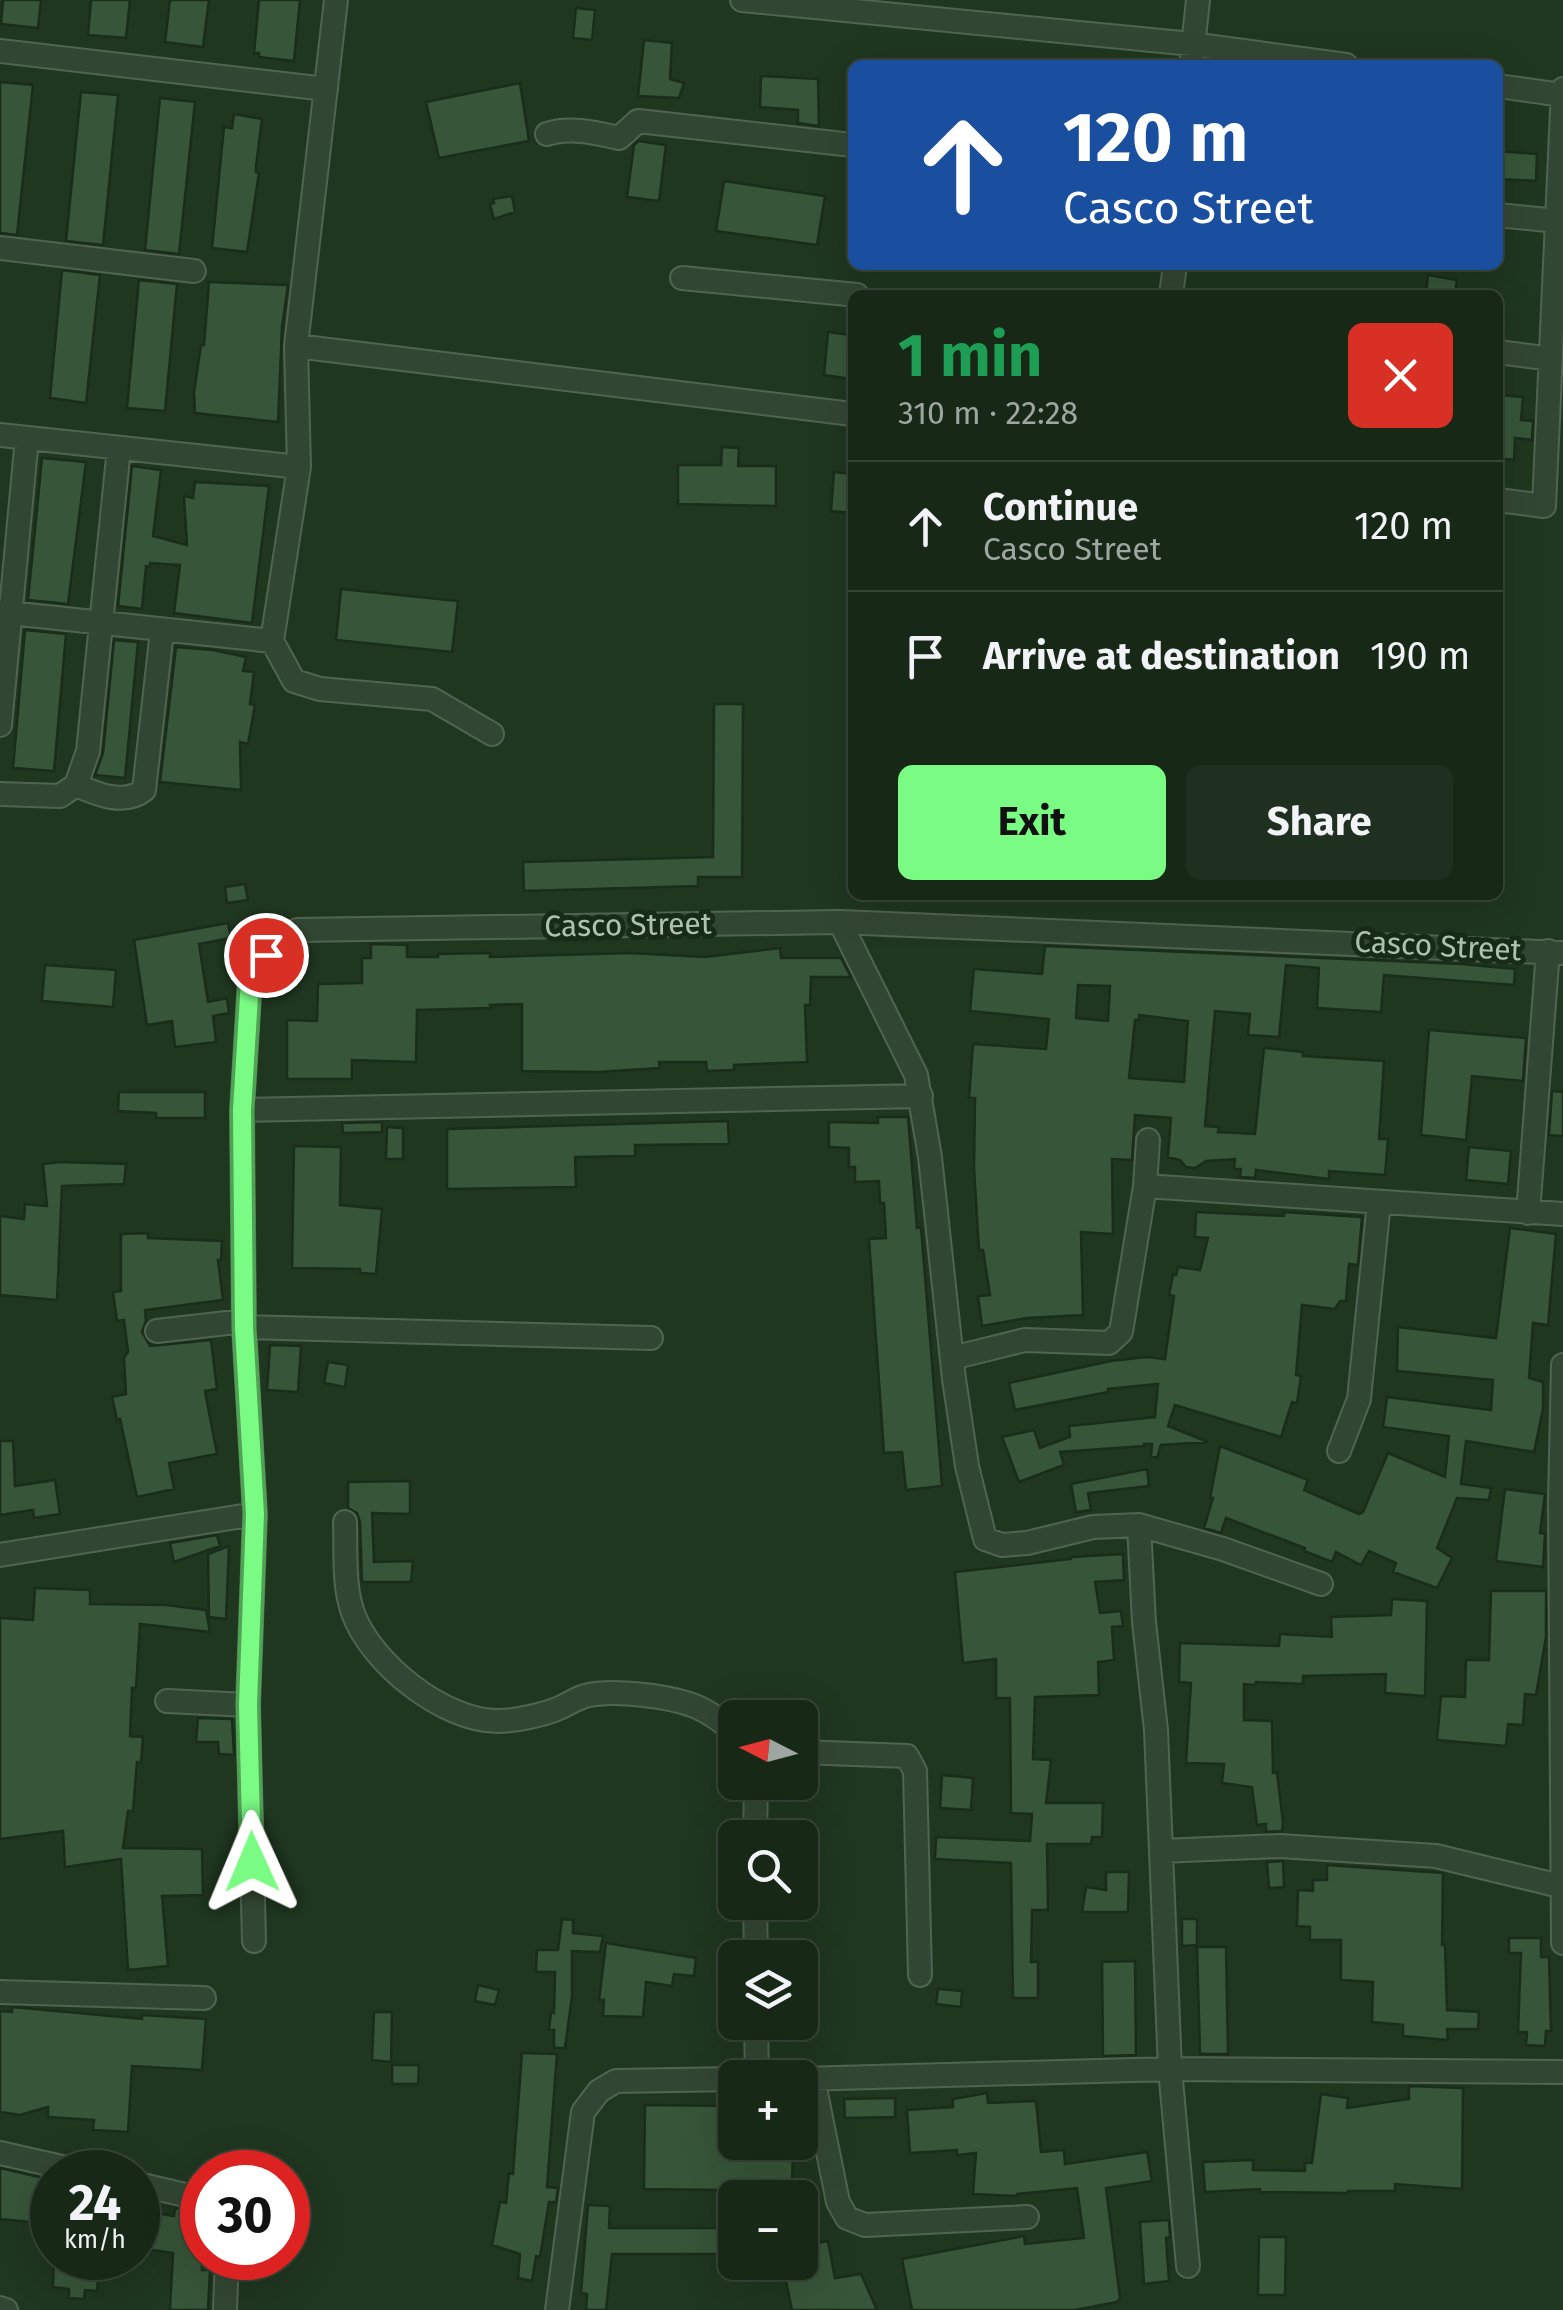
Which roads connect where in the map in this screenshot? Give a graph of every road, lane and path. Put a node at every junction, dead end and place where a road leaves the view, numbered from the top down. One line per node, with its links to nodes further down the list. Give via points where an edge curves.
1 (336, 0): 8 (street)
2 (742, 0): 5 (street)
3 (1198, 0): 5 (street)
4 (0, 51): 8 (street)
5 (1192, 54): 6 (street)
6 (1276, 60)
7 (1503, 86): 9 (street)
8 (326, 89): 18 (street)
9 (1563, 92): 13 (street)
10 (547, 134): 11 (street, via 619,138 638,120)
11 (848, 145)
12 (1503, 216): 13 (street)
13 (1557, 221): 20 (street)
14 (0, 248): 15 (street)
15 (194, 272)
16 (682, 278): 17 (street)
17 (848, 294)
18 (296, 346): 21 (street); 25 (street)
19 (1503, 353): 20 (street)
20 (1551, 359): 26 (street, via 1544,506)
21 (848, 414)
22 (0, 435): 23 (street)
23 (28, 438): 24 (street); 27 (street)
24 (119, 448): 25 (street); 28 (street)
25 (299, 467): 30 (street)
26 (1503, 501)
27 (6, 612): 28 (street); 31 (street)
28 (100, 620): 29 (street); 33 (street, via 88,751)
29 (162, 631): 30 (street); 33 (street, via 144,790 125,798)
30 (272, 641): 32 (street, via 294,681 432,699)
31 (0, 725)
32 (492, 734)
33 (76, 784): 34 (street, via 60,796)
34 (0, 794)
35 (840, 922): 36 (street, Casco Street); 37 (street); 38 (street, Casco Street, via 297,930 266,955 250,980)
36 (1556, 952): 42 (street)
37 (921, 1096): 38 (street); 47 (street)
38 (242, 1110): 44 (street, Casco Street)
39 (1148, 1140): 40 (street)
40 (1146, 1186): 41 (street); 47 (street, via 1121,1332 1109,1343 1025,1340)
41 (1379, 1202): 42 (street); 49 (street, via 1359,1399)
42 (1528, 1213): 43 (street)
43 (1563, 1214)
44 (244, 1324): 45 (street); 46 (street); 50 (street, Casco Street)
45 (157, 1331)
46 (651, 1338)
47 (952, 1358): 52 (street, via 985,1539 1027,1543 1093,1526)
48 (1563, 1365): 59 (street)
49 (1339, 1451)
50 (255, 1514): 53 (street); 56 (street, Casco Street)
51 (345, 1522): 57 (street, via 347,1592 361,1631 373,1651 429,1699 499,1721 603,1692 686,1703)
52 (1139, 1526): 54 (street); 60 (street)
53 (0, 1555)
54 (1321, 1584)
55 (167, 1702): 56 (street)
56 (248, 1705): 62 (street, Casco Street)
57 (718, 1720)
58 (818, 1753): 64 (street, via 907,1756 915,1772)
59 (1562, 1834): 61 (street)
60 (1162, 1851): 61 (street, via 1280,1846 1436,1856); 67 (street)
61 (1560, 1886): 63 (street)
62 (254, 1941)
63 (1563, 1943)
64 (920, 1975)
65 (0, 1992): 66 (street)
66 (204, 1998)
67 (1170, 2070): 68 (street); 69 (street); 75 (street)
68 (1563, 2072)
69 (818, 2078)
70 (718, 2080): 78 (street, via 616,2081 582,2112)
71 (818, 2124): 74 (street, via 847,2218 865,2225)
72 (0, 2154): 73 (street)
73 (30, 2160)
74 (1027, 2217)
75 (1188, 2266)
76 (226, 2280): 77 (street)
77 (225, 2310)
78 (557, 2310)

